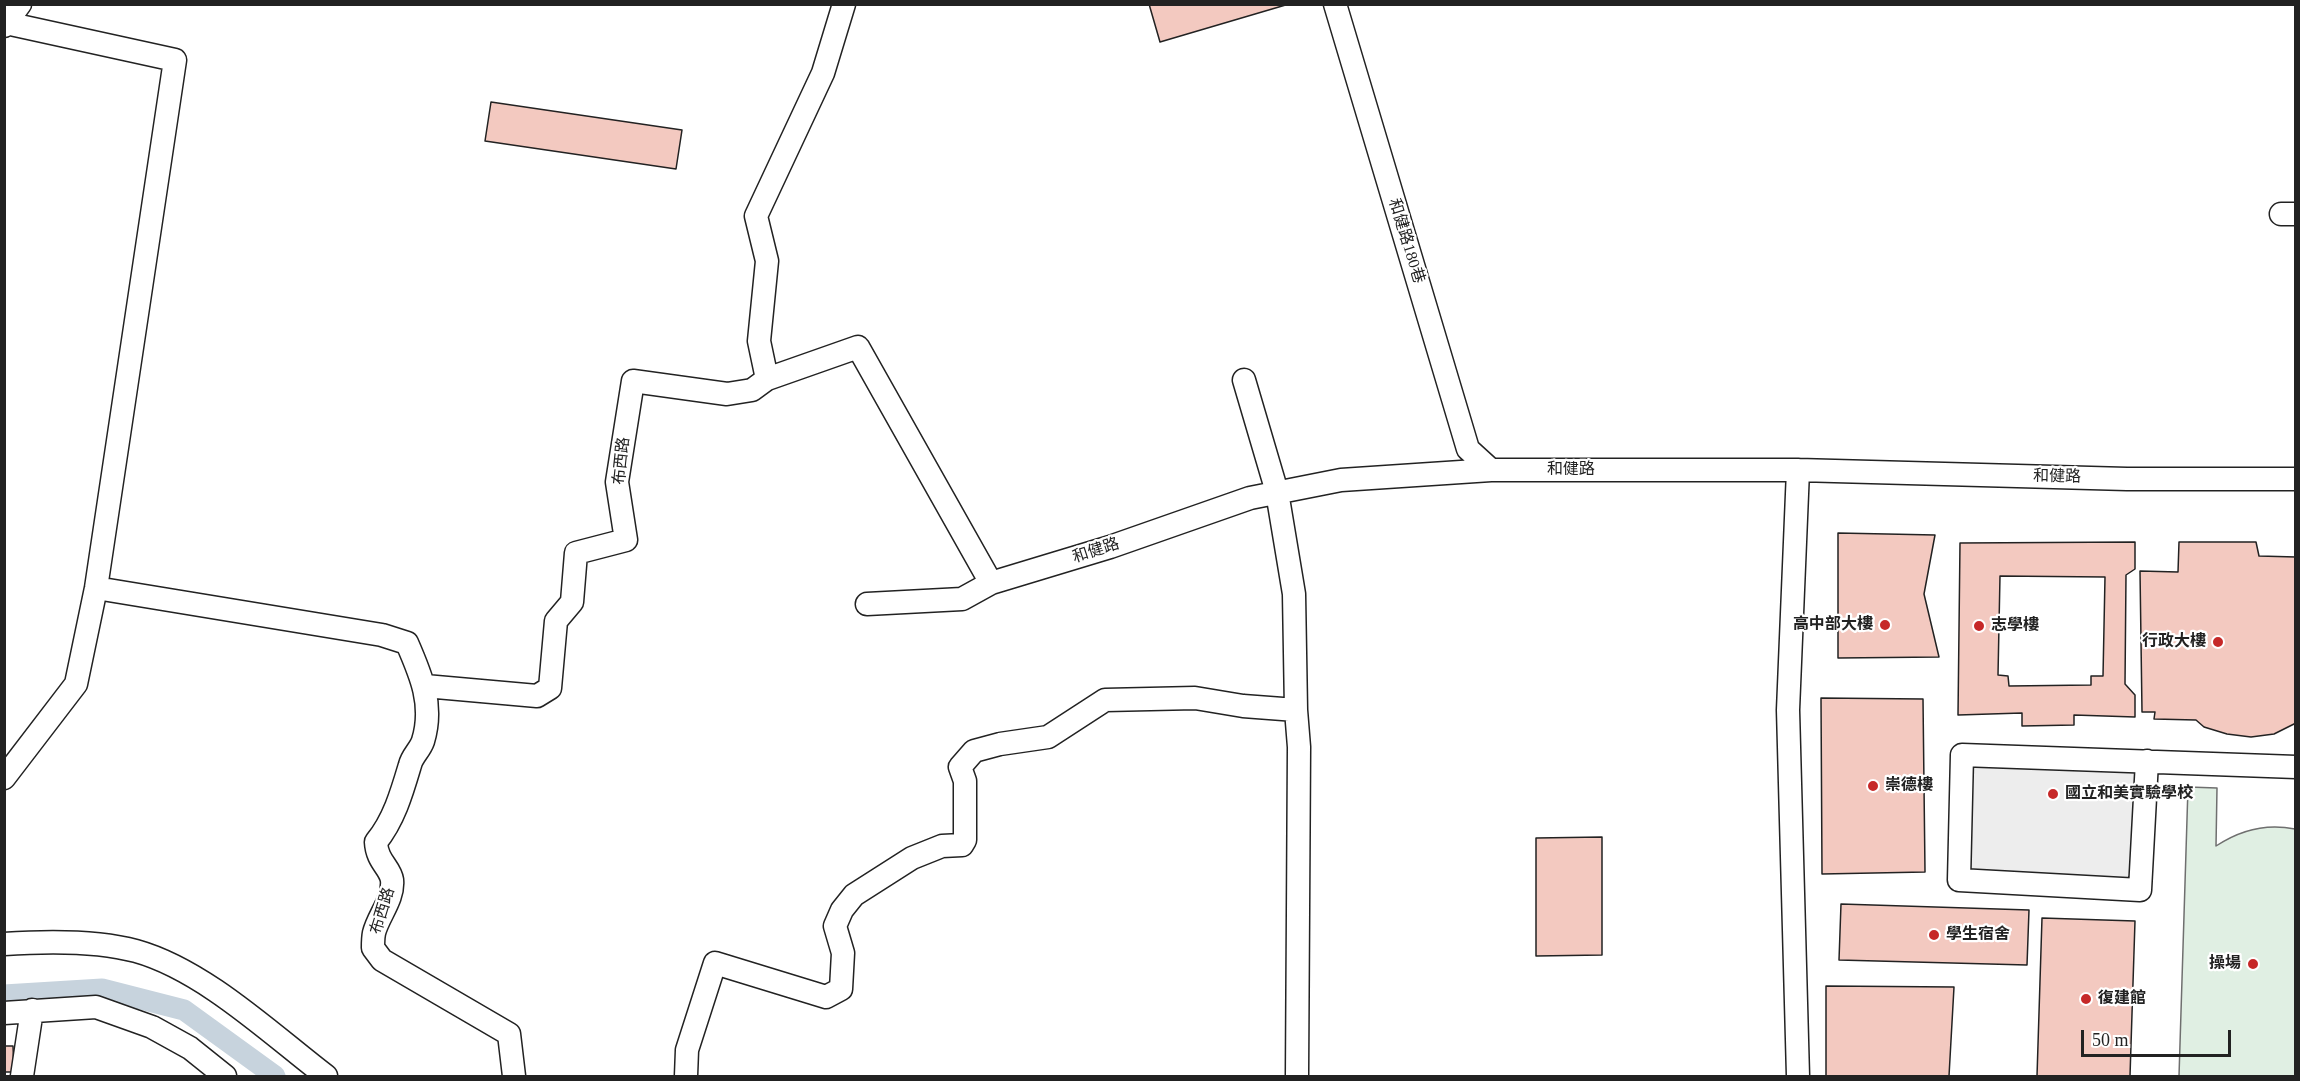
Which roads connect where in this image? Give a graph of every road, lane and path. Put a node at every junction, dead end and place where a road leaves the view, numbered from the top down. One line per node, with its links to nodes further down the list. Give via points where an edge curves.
1 (20, 4): 4 (street)
2 (844, 4): 5 (street, via 823,73 756,216 767,261 759,341)
3 (1335, 4): 7 (street, 和健路180巷, via 1468,449)
4 (5, 24): 12 (street, via 175,60)
5 (767, 379): 11 (street, 布西路, via 858,347); 14 (street, 布西路, via 752,390 727,394 633,381 616,482 626,540 576,553 572,602 556,621 550,688 537,696)
6 (1244, 380): 10 (street)
7 (1491, 470): 8 (street, 和健路); 10 (street, 和健路, via 1341,480)
8 (1797, 470): 9 (street, 和健路); 28 (street, via 1788,710)
9 (2295, 479)
10 (1277, 492): 11 (street, 和健路); 15 (street, via 1294,594)
11 (992, 583): 13 (street, 和健路, via 962,599)
12 (96, 588): 14 (street, 布西路, via 407,642); 18 (street, via 76,684)
13 (867, 604)
14 (425, 686): 25 (street, 布西路, via 422,745 411,761 392,817 376,842 376,852 393,881 374,932 373,948 382,960 509,1034)
15 (1296, 710): 26 (street, via 1195,698 1105,699 1048,737 974,751 960,767 965,781 962,845 942,846 912,858 854,896 842,910 835,926 843,953 841,989 826,997 715,963 687,1050); 27 (street)
16 (2147, 761): 16 (street, via 1962,755 1959,880 2140,890); 17 (street)
17 (2295, 767)
18 (4, 778)
19 (4, 944): 24 (street, via 46,941 137,951 194,976)
20 (4, 1013): 21 (street)
21 (30, 1024): 22 (street); 23 (street, via 96,1007 152,1027 190,1048)
22 (22, 1077)
23 (225, 1077)
24 (326, 1077)
25 (514, 1077)
26 (686, 1077)
27 (1297, 1077)
28 (1798, 1077)

